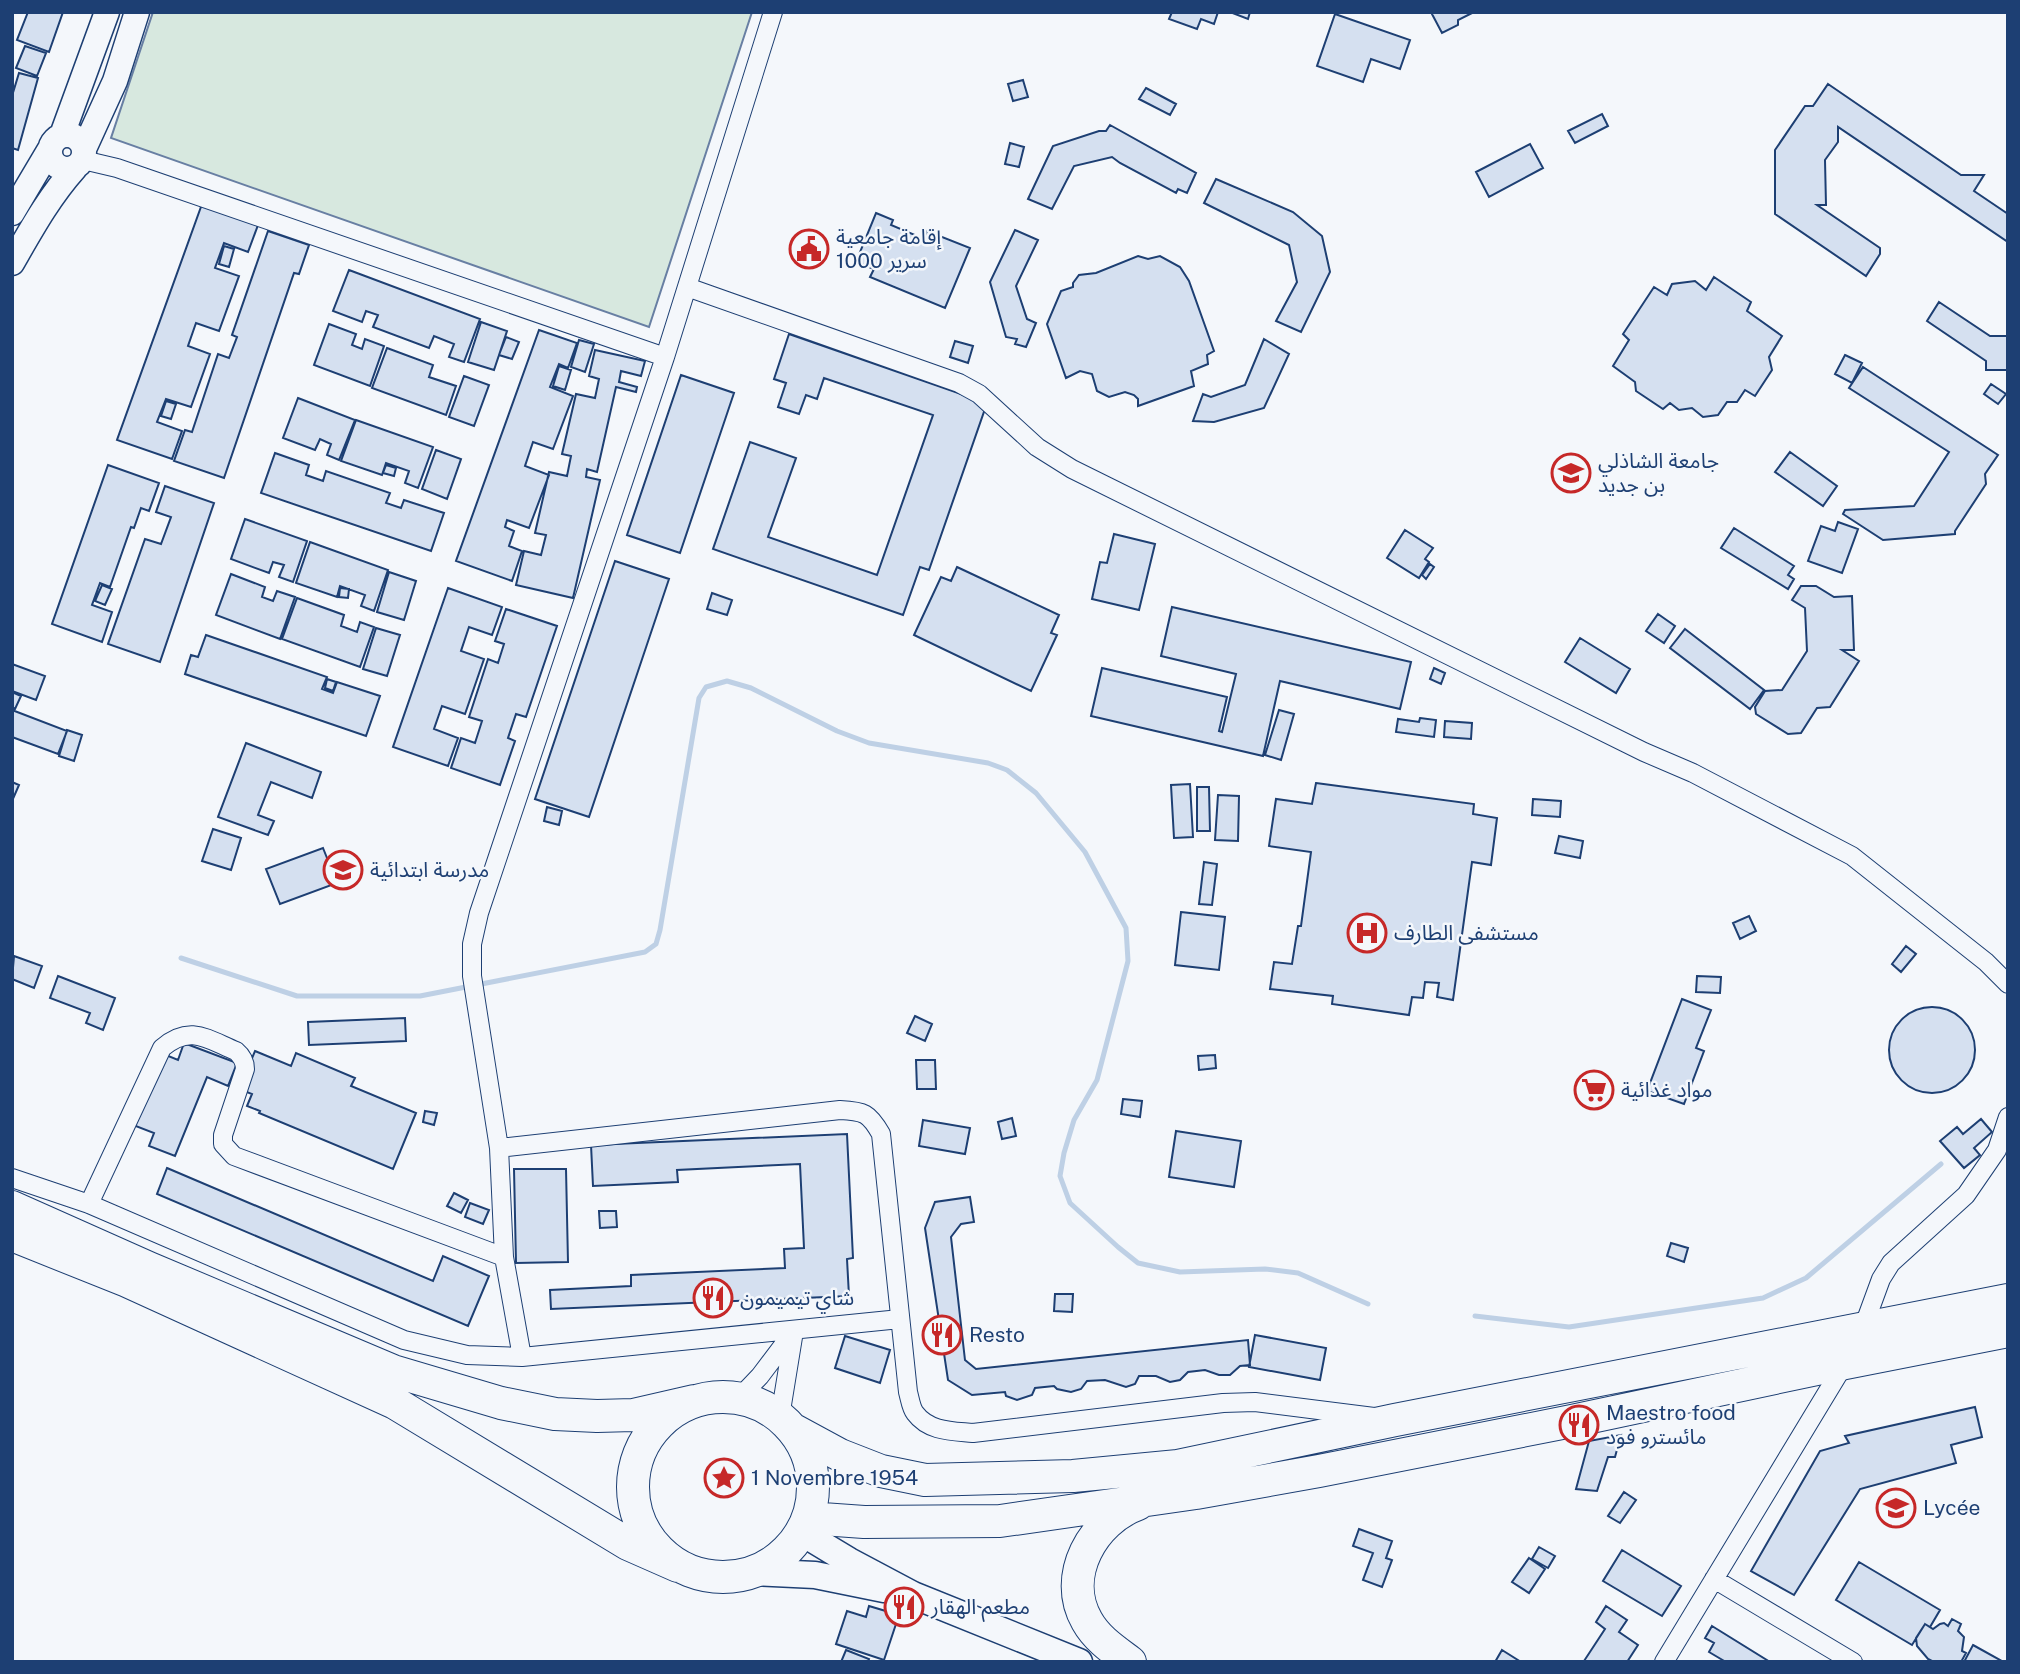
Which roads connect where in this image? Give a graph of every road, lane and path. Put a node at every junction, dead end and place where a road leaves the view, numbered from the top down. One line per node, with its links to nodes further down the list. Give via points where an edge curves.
1 (107, 12): 4 (street)
2 (137, 12): 5 (street, via 115,81)
3 (773, 12): 8 (street)
4 (56, 142): 5 (street, via 50,155 56,165 61,168); 6 (street)
5 (81, 159): 7 (street, via 38,217); 9 (street)
6 (12, 213)
7 (12, 263)
8 (687, 287): 9 (street); 10 (street, via 959,383 979,394 1037,447 1072,469 1693,773 1852,856)
9 (665, 357): 12 (street, via 472,944 471,976)
10 (2008, 984)
11 (2008, 1117): 20 (street, via 1997,1150 1966,1195 1891,1264)
12 (499, 1148): 17 (street); 19 (street, via 860,1111 870,1116 881,1134)
13 (12, 1178): 14 (street)
14 (89, 1204): 17 (street, via 162,1048 194,1034 236,1051 245,1063 223,1135 223,1144 234,1156); 23 (street, via 404,1340 467,1355)
15 (12, 1207): 26 (highway, via 393,1371 501,1403 555,1415 597,1416 633,1415)
16 (12, 1235): 31 (highway, via 395,1403 628,1544)
17 (504, 1257): 23 (street)
18 (2008, 1300): 20 (highway)
19 (900, 1320): 21 (street); 27 (street, via 914,1412 928,1425 945,1431 973,1433 1223,1403)
20 (1863, 1328): 27 (highway)
21 (794, 1331): 23 (street); 25 (street); 28 (street)
22 (2008, 1331): 24 (highway)
23 (522, 1357)
24 (1844, 1363): 29 (highway); 33 (street)
25 (739, 1398): 26 (highway); 28 (highway, via 760,1405)
26 (694, 1401): 31 (highway, via 654,1427 638,1455 632,1486 644,1532)
27 (1395, 1420): 28 (highway, via 1178,1466 988,1480 925,1480 881,1471 839,1455)
28 (786, 1423): 30 (highway, via 812,1471 812,1502)
29 (1196, 1493): 30 (highway, via 1000,1521); 36 (highway, via 1135,1505 1111,1518 1085,1551 1077,1584 1086,1620 1097,1636)
30 (805, 1525): 32 (highway, via 781,1556); 34 (main road, via 849,1561)
31 (678, 1566): 32 (highway, via 723,1577)
32 (754, 1572): 34 (main road, via 816,1576)
33 (1714, 1579): 37 (street); 38 (street)
34 (913, 1595): 35 (main road)
35 (1079, 1662)
36 (1130, 1662)
37 (1664, 1662)
38 (1853, 1662)

